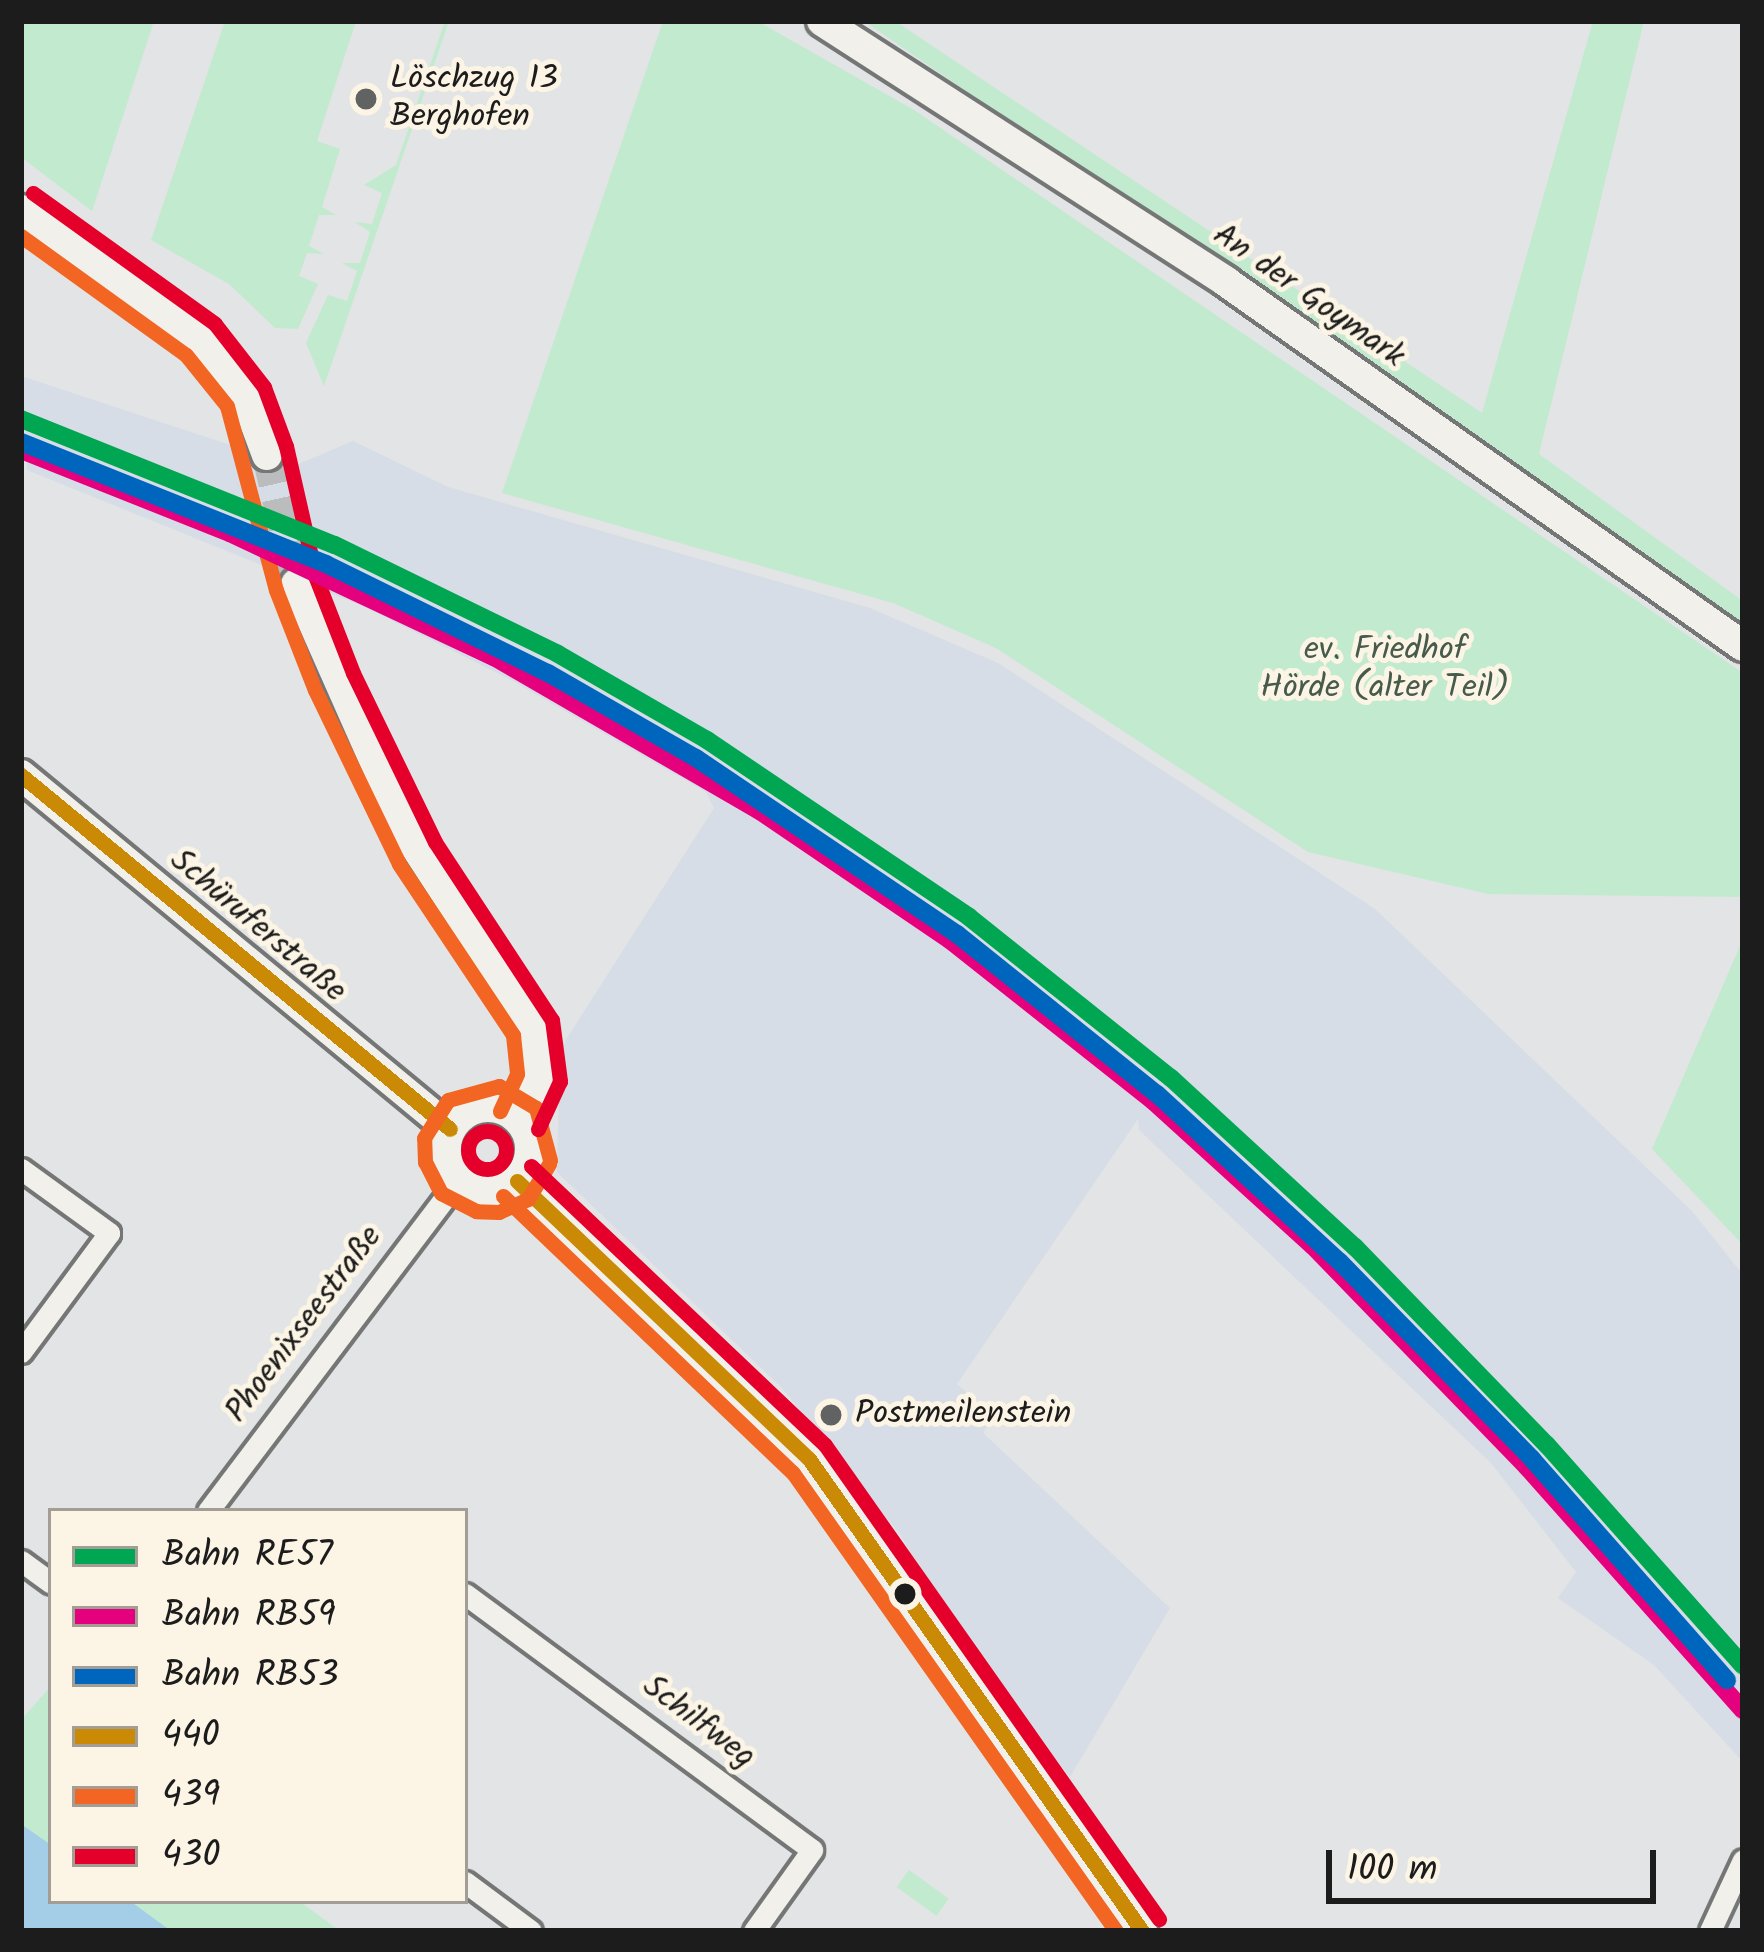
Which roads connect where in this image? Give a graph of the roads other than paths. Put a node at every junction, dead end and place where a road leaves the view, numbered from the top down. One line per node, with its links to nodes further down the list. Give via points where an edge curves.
1 (822, 21): 5 (main road, An der Goymark, via 1225,281)
2 (21, 210): 3 (main road, via 201,340 245,396)
3 (267, 455)
4 (296, 584): 7 (main road, via 406,832 533,1028 539,1078)
5 (1743, 646)
6 (21, 775): 8 (main road, Schüruferstraße)
7 (520, 1120): 8 (main road, via 482,1107); 11 (main road, via 530,1158)
8 (450, 1129): 10 (main road, via 446,1156)
9 (21, 1169): 12 (street, via 109,1233)
10 (458, 1180): 11 (main road, via 494,1192); 13 (street, Phoenixseestraße)
11 (517, 1181): 21 (main road, via 782,1429 920,1611)
12 (21, 1352)
13 (210, 1508)
14 (21, 1561): 15 (street)
15 (48, 1581)
16 (468, 1596): 20 (street, Schilfweg, via 812,1850)
17 (1743, 1860): 22 (street)
18 (468, 1884): 19 (street)
19 (531, 1931)
20 (754, 1931)
21 (1142, 1931)
22 (1710, 1931)

